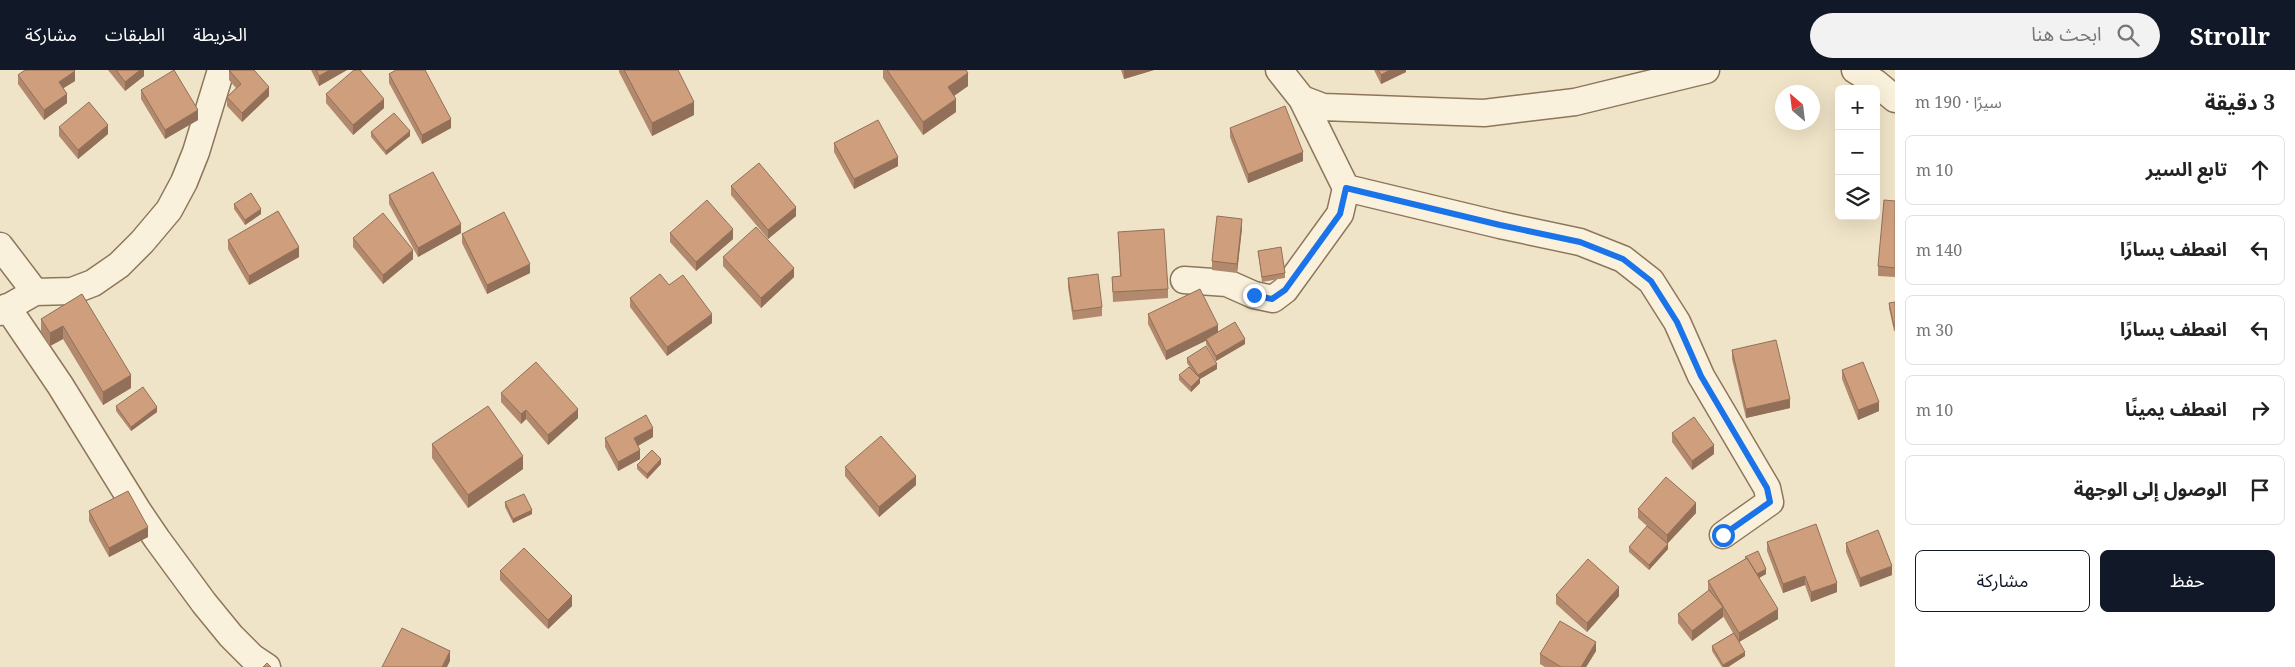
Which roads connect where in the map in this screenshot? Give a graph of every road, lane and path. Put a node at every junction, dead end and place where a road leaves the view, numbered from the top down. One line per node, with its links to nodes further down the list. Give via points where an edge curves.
1 (221, 70): 10 (street, via 196,152 169,210 119,265 92,282 72,290)
2 (1279, 70): 5 (street)
3 (1706, 70): 5 (street, via 1575,102 1484,113 1323,107)
4 (1855, 70): 6 (street)
5 (1302, 99): 7 (street)
6 (1895, 100)
7 (1346, 188): 9 (street, via 1340,214 1285,290 1272,299 1227,283); 12 (street, via 1580,242 1623,259 1651,281 1677,322 1701,376 1767,488 1770,502)
8 (0, 246): 10 (street)
9 (1184, 280)
10 (35, 292): 11 (street)
11 (3, 309): 13 (street, via 60,385 138,511 204,603 231,636)
12 (1723, 535)
13 (267, 667)

